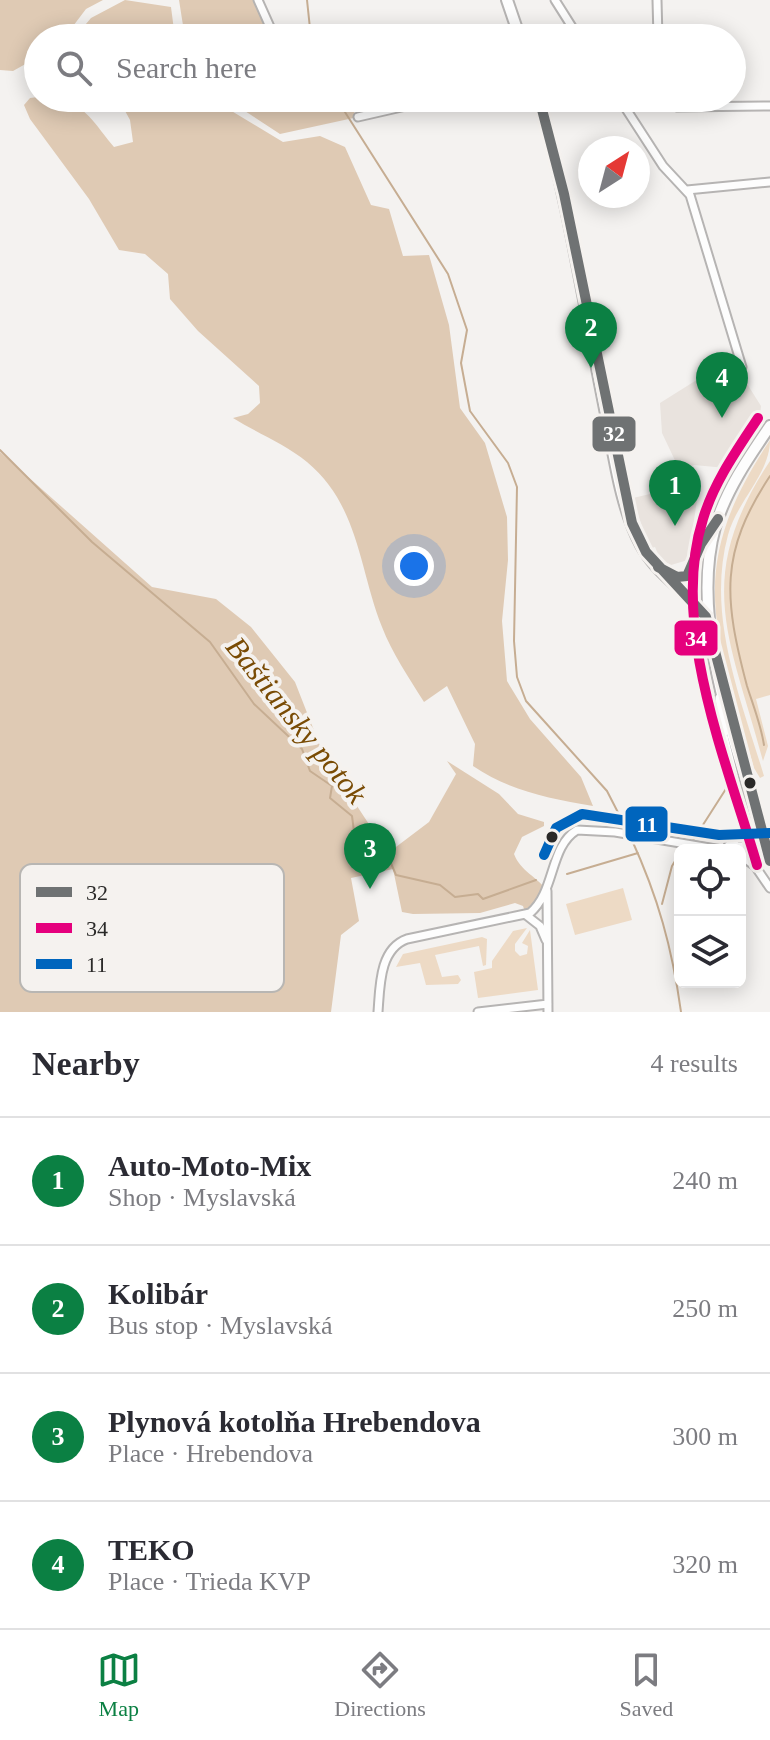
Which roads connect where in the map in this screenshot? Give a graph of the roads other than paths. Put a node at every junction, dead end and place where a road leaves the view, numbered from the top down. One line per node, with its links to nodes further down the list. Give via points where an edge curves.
1 (258, 0): 5 (street)
2 (507, 0): 6 (street)
3 (555, 0): 7 (street)
4 (657, 0): 8 (street)
5 (269, 24)
6 (515, 24)
7 (570, 24)
8 (658, 24)
9 (746, 106): 10 (street)
10 (770, 106)
11 (380, 112): 14 (street)
12 (543, 112): 20 (street, via 626,500 637,537)
13 (628, 112): 16 (street, via 663,166)
14 (358, 117)
15 (770, 182): 16 (street)
16 (687, 190): 17 (street)
17 (742, 367)
18 (770, 426): 19 (street, via 736,478)
19 (718, 519): 21 (street, via 701,544 692,571); 22 (street)
20 (652, 562): 21 (street); 23 (street)
21 (679, 578): 22 (street)
22 (705, 585): 23 (street)
23 (706, 617): 24 (street)
24 (710, 637): 26 (street, via 724,736 746,819 741,835); 27 (street)
25 (690, 844): 33 (street, via 584,828 562,844)
26 (729, 844)
27 (766, 846): 28 (street); 29 (street); 31 (street)
28 (746, 847)
29 (746, 852)
30 (746, 859): 32 (street)
31 (770, 861)
32 (770, 888)
33 (547, 891): 34 (street); 35 (street)
34 (526, 915): 35 (street, via 540,926); 37 (street, via 400,942 384,967)
35 (547, 942): 36 (street)
36 (548, 1008): 38 (street)
37 (378, 1012)
38 (478, 1012)

